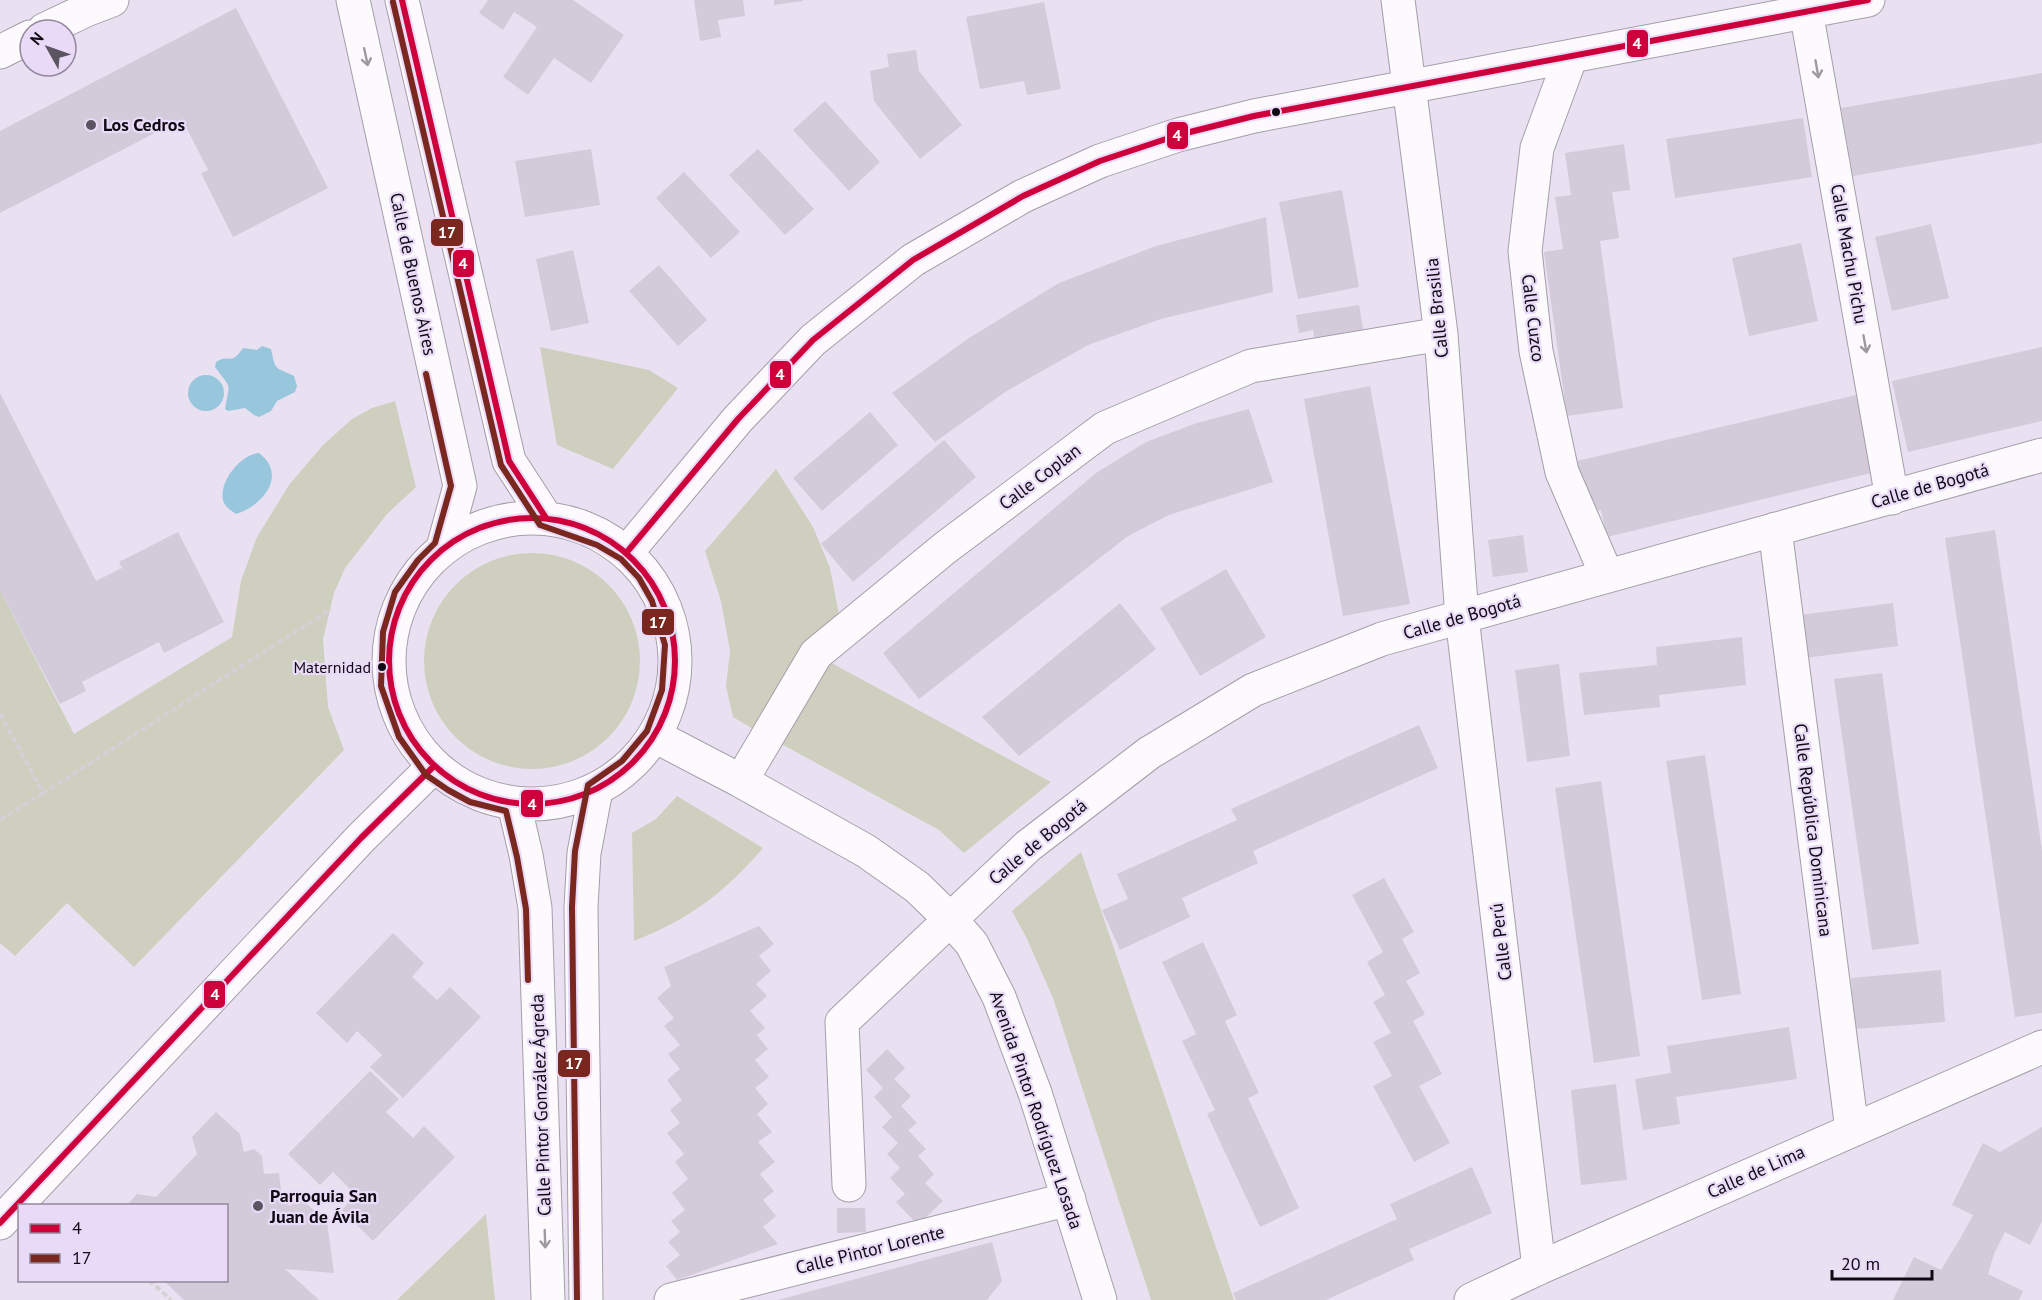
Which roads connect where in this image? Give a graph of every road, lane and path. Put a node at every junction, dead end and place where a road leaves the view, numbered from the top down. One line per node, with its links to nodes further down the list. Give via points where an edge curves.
1 (112, 0): 7 (street)
2 (353, 0): 15 (street, Calle de Buenos Aires, one-way to 15, via 460,486)
3 (402, 0): 13 (street, via 509,461)
4 (1398, 0): 9 (street, Calle Brasilia)
5 (1868, 0): 6 (street)
6 (1806, 11): 8 (street); 12 (street, Calle Machu Pichu, one-way to 12)
7 (70, 18)
8 (1571, 56): 9 (street); 17 (street, Calle Cuzco, via 1537,148 1525,251 1536,351 1562,472)
9 (1410, 88): 10 (street, Calle Brasilia); 16 (street, via 1254,116 1178,135 1100,161 1023,196 913,260 813,340 738,418)
10 (1441, 334): 19 (street, Calle Brasilia); 23 (street, Calle Coplan, via 1251,366 1105,428 945,548 816,654)
11 (2042, 454): 12 (street, Calle de Bogotá)
12 (1892, 498): 14 (street, Calle de Bogotá)
13 (546, 518): 15 (street, via 516,517 483,524); 16 (street, via 601,537)
14 (1774, 530): 17 (street, Calle de Bogotá); 30 (street, Calle República Dominicana)
15 (443, 548): 22 (street, via 404,595 392,633 390,684 407,733)
16 (627, 552): 21 (street, via 660,597 674,644 671,692)
17 (1607, 576): 19 (street, Calle de Bogotá)
18 (331, 609): 25 (path)
19 (1462, 617): 28 (street, Calle de Bogotá, via 1382,639 1253,690 1149,753 1028,846); 34 (street, Calle Perú)
20 (0, 713): 25 (path)
21 (655, 736): 23 (street, Avenida Pintor Rodríguez Losada); 24 (street, via 628,768)
22 (432, 768): 26 (street, via 474,794); 33 (street)
23 (741, 781): 28 (street, Avenida Pintor Rodríguez Losada, via 866,851 917,887)
24 (596, 790): 26 (street, via 556,803); 38 (street, via 584,853 581,907)
25 (43, 793): 27 (path)
26 (514, 804): 37 (street, Calle Pintor González Ágreda, one-way to 37, via 535,908)
27 (0, 820)
28 (951, 920): 31 (street, Calle de Bogotá, via 842,1022); 32 (street, Avenida Pintor Rodríguez Losada, via 972,944 999,998)
29 (2042, 1047): 30 (street, Calle de Lima)
30 (1852, 1130): 34 (street, Calle de Lima)
31 (849, 1185)
32 (1069, 1199): 39 (street, Calle Pintor Lorente); 40 (street, Avenida Pintor Rodríguez Losada)
33 (0, 1222)
34 (1539, 1268): 41 (street, Calle de Lima)
35 (150, 1282): 36 (path)
36 (171, 1300)
37 (548, 1300)
38 (586, 1300)
39 (671, 1300)
40 (1100, 1300)
41 (1471, 1300)

